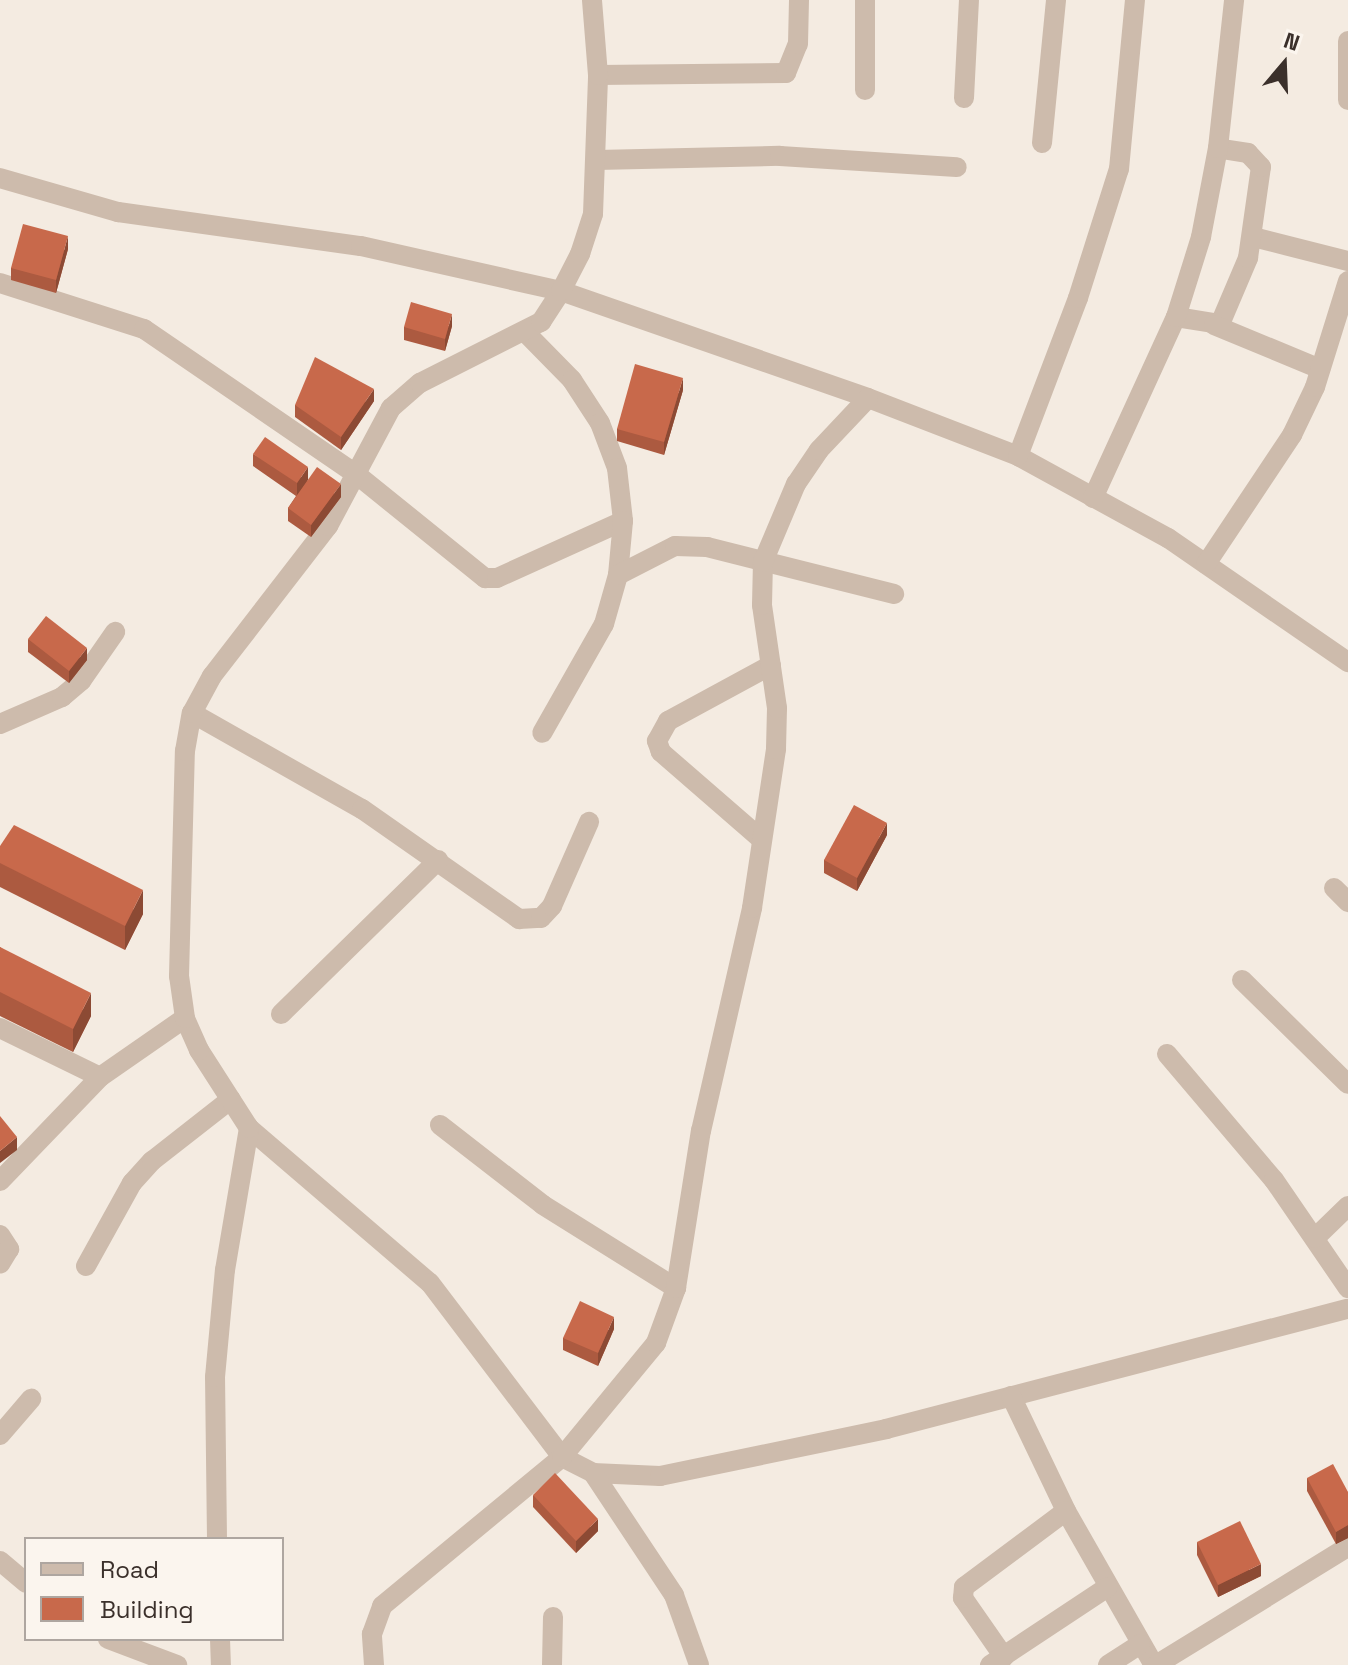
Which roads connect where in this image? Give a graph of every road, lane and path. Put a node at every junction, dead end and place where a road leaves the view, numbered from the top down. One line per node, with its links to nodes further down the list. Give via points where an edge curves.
1 (592, 0): 9 (street)
2 (799, 0): 9 (street, via 798,44 786,73)
3 (865, 0): 10 (street)
4 (969, 0): 11 (street)
5 (1056, 0): 13 (street)
6 (1135, 0): 27 (street, via 1119,169 1078,298)
7 (1234, 0): 14 (street)
8 (1348, 41): 12 (street)
9 (598, 75): 15 (street)
10 (865, 90)
11 (964, 98)
12 (1348, 100)
13 (1042, 143)
14 (1218, 148): 18 (street, via 1248,153 1261,167); 23 (street, via 1201,237)
15 (597, 160): 16 (street, via 780,156); 22 (street, via 593,214 580,254)
16 (957, 167)
17 (0, 178): 22 (street, via 118,212 361,246)
18 (1253, 237): 19 (street); 24 (street, via 1224,319)
19 (1348, 261)
20 (1348, 281): 25 (street)
21 (0, 283): 28 (street, via 144,329)
22 (544, 312): 26 (street); 28 (street, via 420,383 391,408); 30 (street, via 572,380 600,423 617,468)
23 (1176, 317): 24 (street); 29 (street)
24 (1214, 325): 25 (street)
25 (1320, 369): 32 (street, via 1292,435)
26 (868, 398): 27 (street); 31 (street, via 796,484)
27 (1018, 456): 29 (street)
28 (356, 474): 30 (street, via 485,578 497,578); 38 (street, via 328,526 212,676)
29 (1093, 498): 32 (street)
30 (623, 521): 33 (street)
31 (763, 562): 33 (street, via 707,547 675,546); 34 (street); 37 (street, via 762,605)
32 (1206, 564): 36 (street)
33 (618, 575): 40 (street, via 604,624)
34 (894, 594)
35 (115, 632): 39 (street, via 81,681 62,697)
36 (1348, 662)
37 (771, 665): 42 (street, via 776,749); 42 (street, via 668,721 657,741 661,752)
38 (192, 713): 43 (street, via 302,773); 46 (street, via 185,751 179,976)
39 (0, 724)
40 (542, 733)
41 (589, 822): 43 (street, via 552,906 529,922)
42 (761, 839): 60 (street, via 752,908 701,1131)
43 (438, 860): 45 (street)
44 (1242, 980): 50 (street)
45 (281, 1014)
46 (185, 1018): 49 (street); 51 (street)
47 (0, 1028): 49 (street)
48 (1167, 1054): 57 (street, via 1226,1120)
49 (100, 1077): 54 (street)
50 (1348, 1084)
51 (231, 1099): 53 (street); 59 (street, via 132,1183)
52 (440, 1125): 60 (street, via 543,1205)
53 (249, 1128): 66 (street, via 430,1283); 69 (street, via 225,1270 215,1377)
54 (0, 1181)
55 (1348, 1206): 57 (street)
56 (0, 1235): 58 (street, via 9,1249)
57 (1315, 1238): 61 (street)
58 (0, 1264)
59 (86, 1266)
60 (676, 1288): 66 (street, via 656,1343)
61 (1348, 1288)
62 (1348, 1309): 63 (street)
63 (1011, 1396): 67 (street, via 886,1429 660,1476); 68 (street)
64 (31, 1399): 65 (street)
65 (0, 1435)
66 (562, 1457): 67 (street); 81 (street, via 382,1606 372,1634)
67 (593, 1473): 83 (street, via 674,1595)
68 (1066, 1511): 73 (street); 78 (street, via 964,1587 963,1598)
69 (217, 1537)
70 (1348, 1547): 85 (street)
71 (0, 1561): 72 (street)
72 (24, 1581)
73 (1108, 1587): 77 (street); 78 (street)
74 (553, 1617): 82 (street)
75 (113, 1641): 79 (street)
76 (220, 1641): 80 (street)
77 (1140, 1644): 84 (street); 85 (street)
78 (997, 1661)
79 (177, 1665)
80 (221, 1665)
81 (374, 1665)
82 (552, 1665)
83 (699, 1665)
84 (1108, 1665)
85 (1155, 1665)

